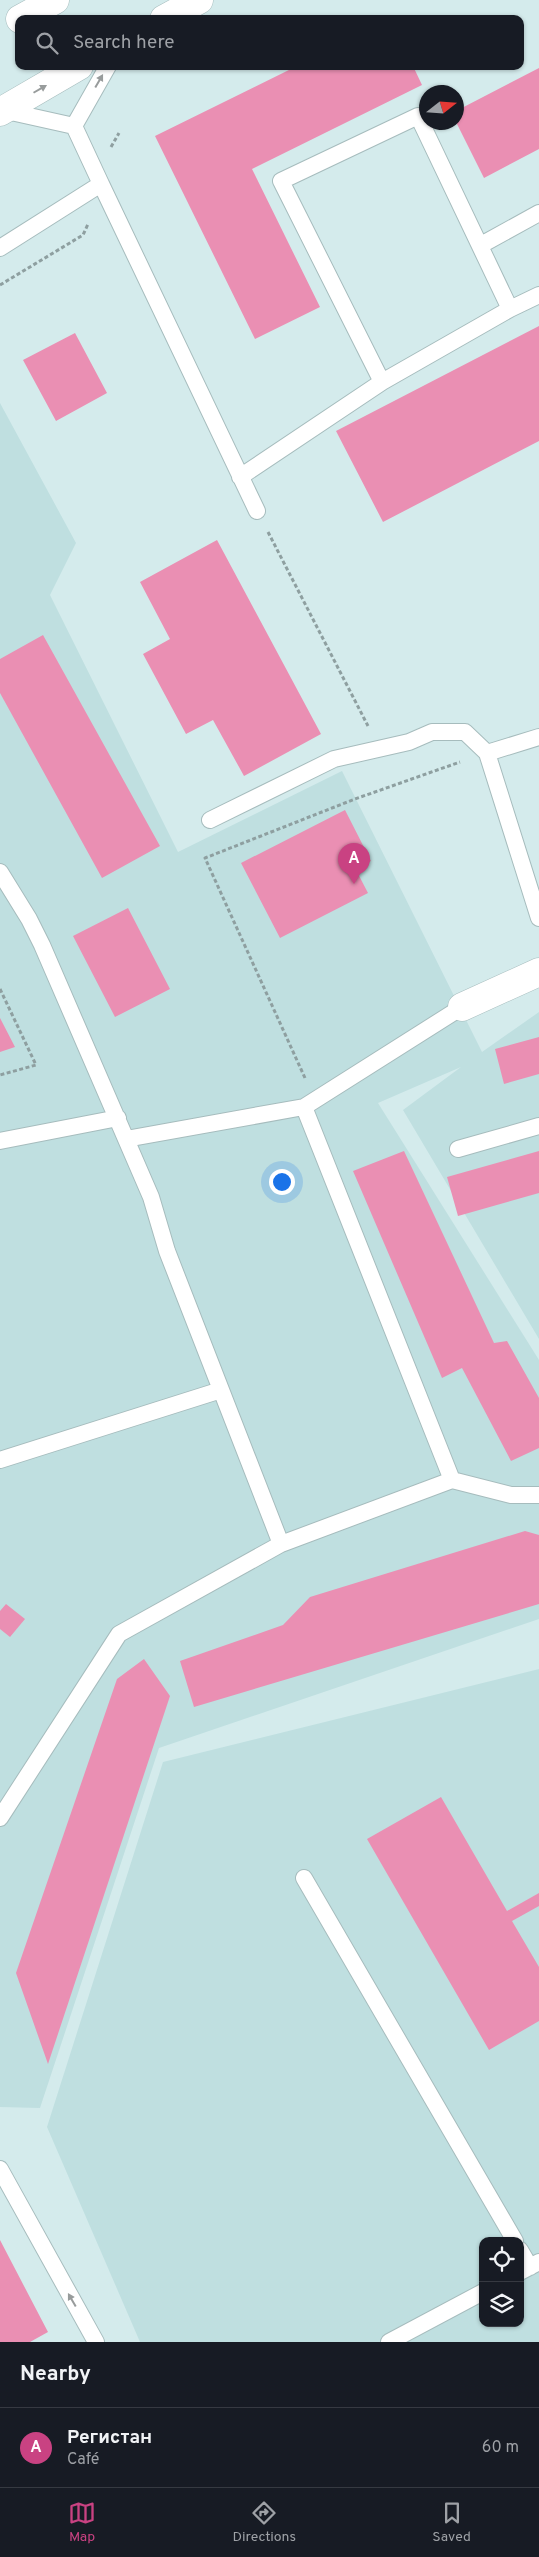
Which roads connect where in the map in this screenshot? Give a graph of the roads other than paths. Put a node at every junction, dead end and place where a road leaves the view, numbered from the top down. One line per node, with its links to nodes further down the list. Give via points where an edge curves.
1 (199, 0): 2 (main road)
2 (171, 15)
3 (15, 20): 4 (main road)
4 (0, 29)
5 (72, 70): 7 (main road, one-way to 5)
6 (106, 70): 8 (lane, one-way to 6)
7 (1, 111): 8 (lane)
8 (74, 126): 9 (lane)
9 (101, 184): 12 (lane); 16 (lane)
10 (539, 213): 11 (lane)
11 (481, 245): 14 (lane); 15 (lane, via 418,116 281,181)
12 (0, 248)
13 (539, 295): 14 (lane)
14 (510, 309): 15 (lane)
15 (382, 382): 16 (lane)
16 (240, 477): 17 (lane)
17 (257, 511)
18 (539, 737): 19 (lane)
19 (487, 753): 20 (lane, via 465,732 432,732 409,742 334,759); 22 (lane)
20 (210, 820)
21 (0, 872): 26 (lane, via 42,945)
22 (539, 918)
23 (539, 972): 24 (main road)
24 (462, 1007): 25 (lane)
25 (310, 1103): 28 (lane); 33 (lane)
26 (118, 1118): 28 (lane); 29 (lane)
27 (539, 1126): 30 (lane)
28 (126, 1139): 31 (lane, via 151,1197 167,1251)
29 (0, 1141)
30 (458, 1149)
31 (221, 1390): 32 (lane); 35 (lane)
32 (0, 1460)
33 (452, 1480): 34 (lane, via 511,1495); 35 (lane)
34 (539, 1495)
35 (281, 1544): 36 (lane, via 119,1634)
36 (0, 1818)
37 (304, 1878): 39 (lane)
38 (0, 2169): 41 (lane, one-way to 38)
39 (513, 2237)
40 (479, 2294): 42 (lane)
41 (96, 2342)
42 (389, 2342)

